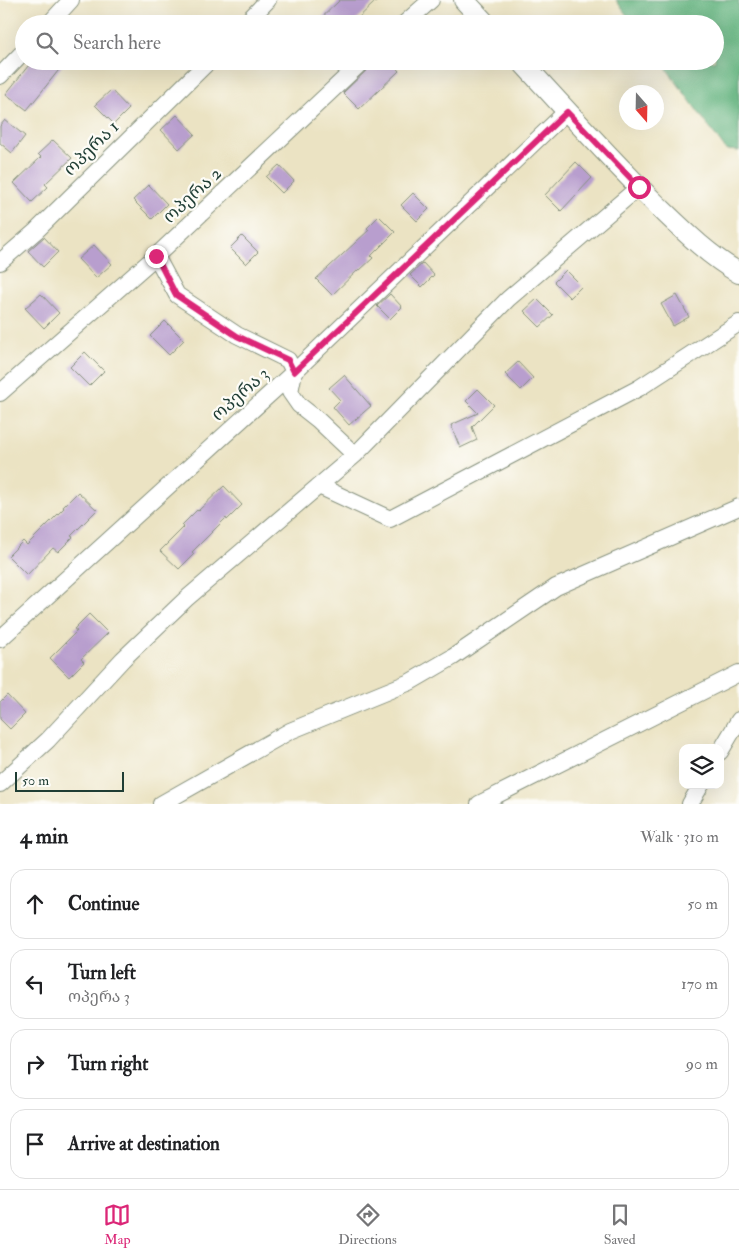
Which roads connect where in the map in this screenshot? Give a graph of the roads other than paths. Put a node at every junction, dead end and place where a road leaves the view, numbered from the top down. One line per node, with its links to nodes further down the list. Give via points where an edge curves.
1 (71, 0): 5 (street)
2 (268, 0): 6 (street)
3 (431, 0): 7 (street)
4 (464, 0): 8 (street)
5 (57, 15)
6 (254, 15)
7 (414, 15)
8 (478, 15)
9 (15, 60): 13 (street)
10 (200, 70): 17 (street, ოპერა 1, via 36,231)
11 (353, 70): 16 (street, ოპერა 2)
12 (529, 70): 14 (street)
13 (0, 76)
14 (567, 112): 15 (street); 20 (street, ოპერა 3)
15 (639, 187): 18 (street, via 694,241); 22 (street, via 508,299)
16 (156, 256): 20 (street, via 176,295 237,336 288,360); 21 (street, ოპერა 2)
17 (0, 262)
18 (739, 273)
19 (739, 323): 23 (street, via 639,388 390,519)
20 (294, 372): 22 (street, via 290,392 299,405); 25 (street, ოპერა 3)
21 (0, 394)
22 (355, 455): 23 (street)
23 (319, 486): 29 (street, via 186,598 48,740)
24 (739, 506): 31 (street, via 556,587 410,682 290,731)
25 (0, 639)
26 (739, 673): 32 (street)
27 (739, 720): 28 (street)
28 (724, 745)
29 (0, 784)
30 (699, 789): 33 (street)
31 (162, 804)
32 (480, 804)
33 (690, 804)

